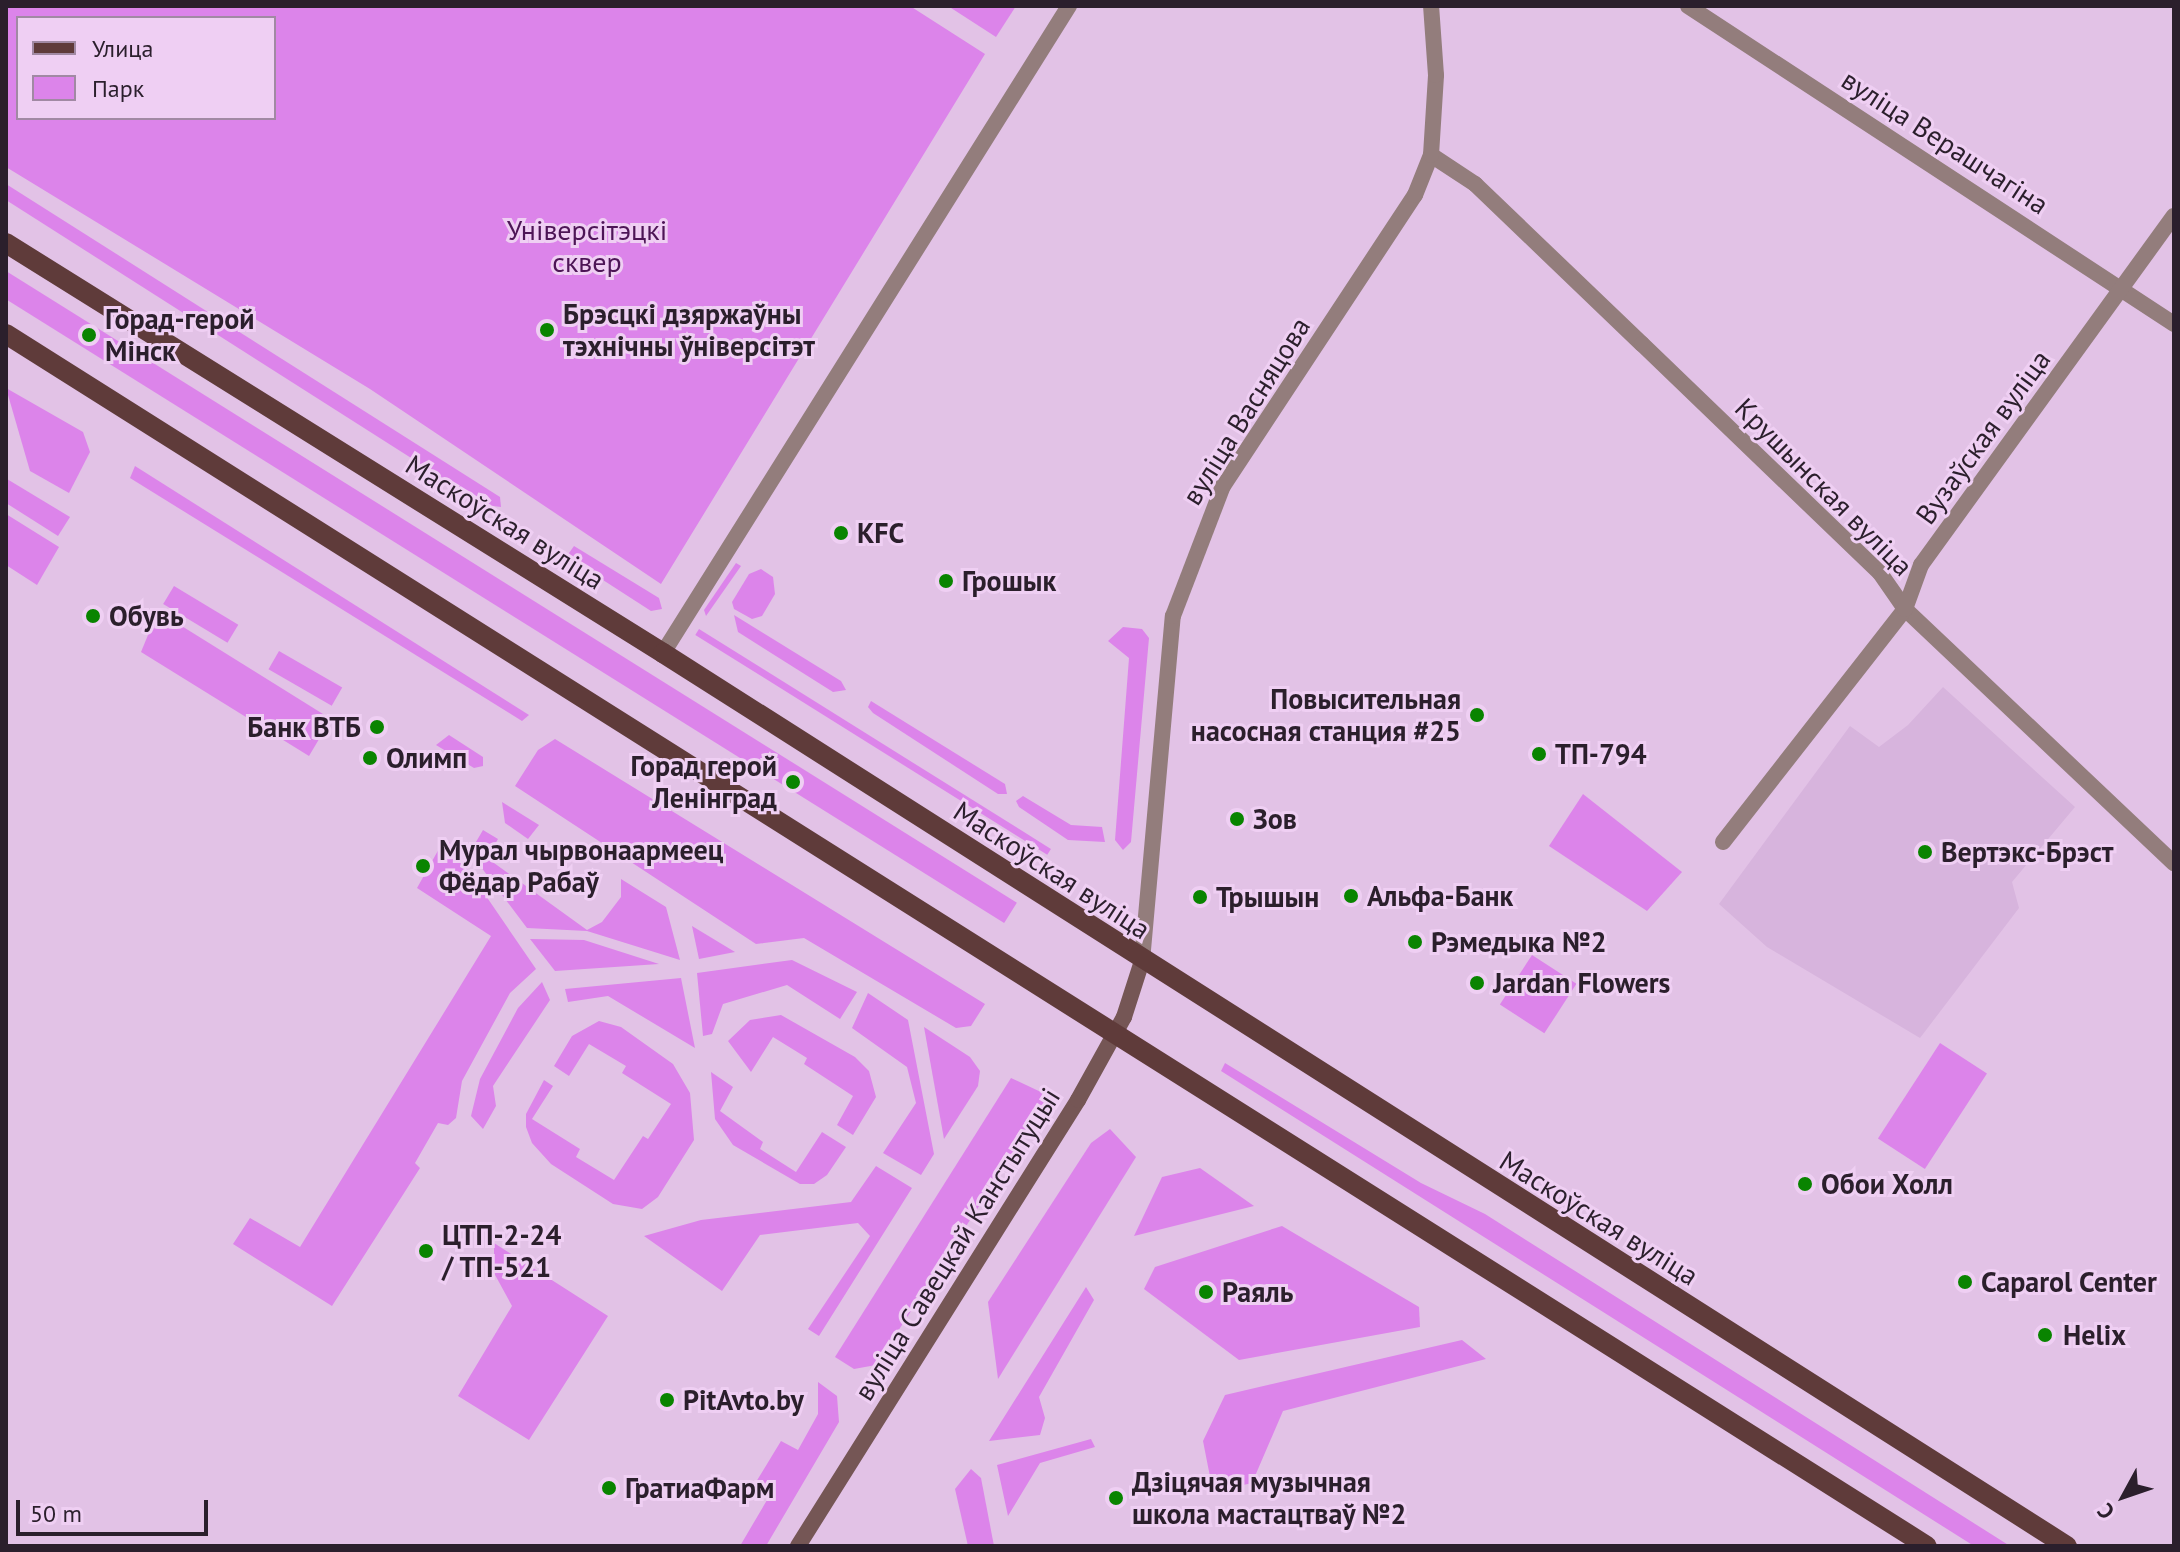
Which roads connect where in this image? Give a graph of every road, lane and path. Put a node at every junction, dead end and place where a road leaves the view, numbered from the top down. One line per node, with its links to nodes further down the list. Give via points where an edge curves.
1 (1069, 6): 11 (street)
2 (1431, 6): 4 (street, вуліца Васняцова, via 1436,75)
3 (1688, 6): 7 (street, вуліца Верашчагіна)
4 (1431, 155): 10 (street, Крушынская вуліца, via 1475,184 1880,573); 14 (street, вуліца Васняцова, via 1415,195 1223,486 1206,522 1173,616)
5 (2174, 216): 7 (street, Вузаўская вуліца)
6 (6, 243): 11 (main road, Маскоўская вуліца)
7 (2124, 290): 8 (street, вуліца Верашчагіна); 10 (street, Вузаўская вуліца, via 1921,565)
8 (2174, 324)
9 (6, 334): 15 (main road)
10 (1905, 609): 12 (street, Вузаўская вуліца); 13 (street, Крушынская вуліца)
11 (663, 653): 14 (main road, Маскоўская вуліца)
12 (1723, 842)
13 (2174, 863)
14 (1142, 961): 15 (main road, вуліца Савецкай Канстытуцыі); 18 (main road, Маскоўская вуліца)
15 (1115, 1036): 16 (main road, вуліца Савецкай Канстытуцыі, via 948,1313); 17 (main road)
16 (798, 1546)
17 (1927, 1546)
18 (2067, 1546)

